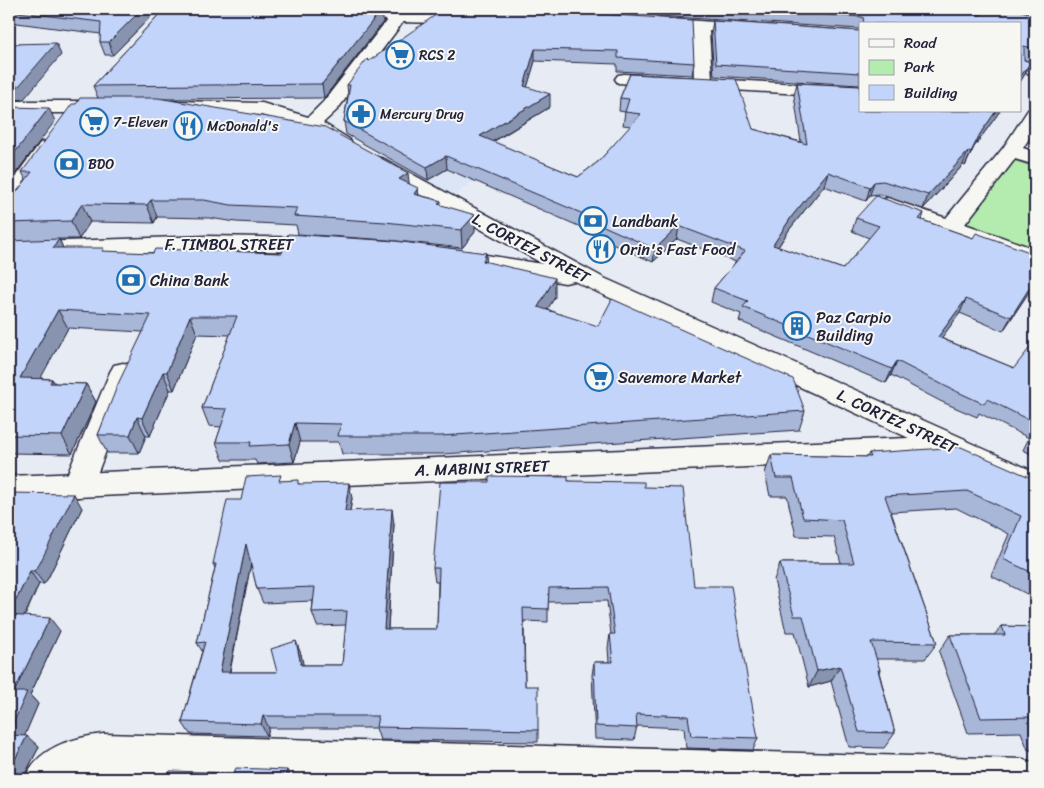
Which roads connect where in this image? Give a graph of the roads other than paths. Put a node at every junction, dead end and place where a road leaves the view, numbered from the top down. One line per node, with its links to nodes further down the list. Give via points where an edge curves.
1 (326, 9): 4 (street)
2 (507, 11): 3 (street); 4 (street, via 460,17)
3 (531, 15)
4 (398, 17): 14 (street)
5 (640, 22): 6 (street)
6 (700, 26): 7 (street); 11 (street)
7 (766, 29)
8 (1022, 66): 9 (street)
9 (1035, 70)
10 (624, 79): 11 (street)
11 (703, 84): 12 (street)
12 (850, 92)
13 (83, 100): 15 (street); 16 (street); 23 (street)
14 (330, 106): 18 (street); 20 (street)
15 (9, 107)
16 (125, 107)
17 (154, 107): 18 (street, L. CORTEZ STREET)
18 (262, 109): 20 (street, L. CORTEZ STREET)
19 (1035, 114): 21 (street)
20 (311, 124): 30 (street, L. CORTEZ STREET)
21 (1011, 152): 22 (street); 25 (street)
22 (1035, 159)
23 (9, 199)
24 (878, 202): 25 (street)
25 (951, 227): 29 (street)
26 (341, 246): 27 (street, F. TIMBOL STREET, via 207,243)
27 (9, 250)
28 (425, 254): 30 (street, via 489,261)
29 (1035, 257)
30 (596, 283): 32 (street, L. CORTEZ STREET)
31 (123, 372): 34 (street)
32 (955, 447): 33 (street, L. CORTEZ STREET); 34 (street, A. MABINI STREET)
33 (1035, 484)
34 (78, 485): 35 (street, A. MABINI STREET)
35 (9, 488)
36 (45, 779): 37 (street, via 52,770 76,756 103,753)
37 (1023, 779)

